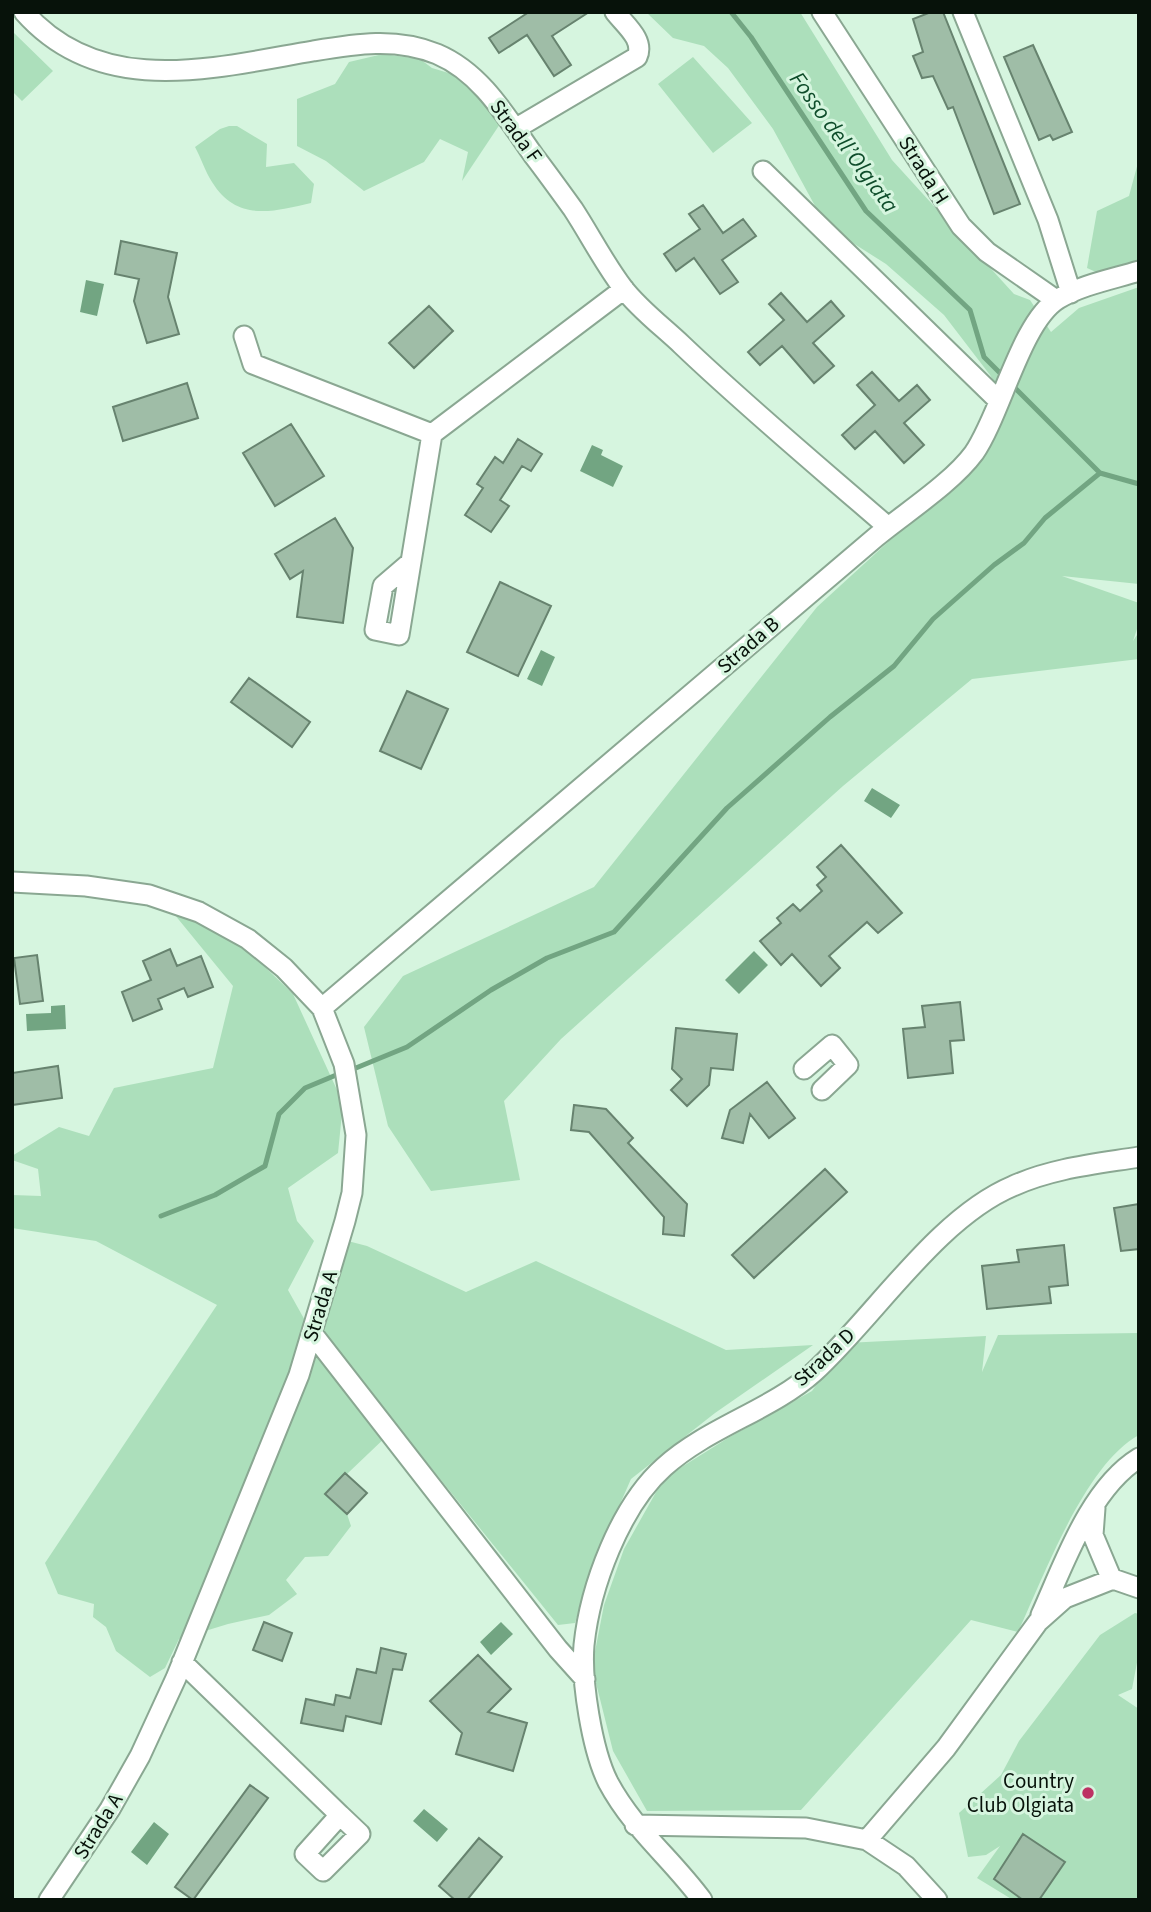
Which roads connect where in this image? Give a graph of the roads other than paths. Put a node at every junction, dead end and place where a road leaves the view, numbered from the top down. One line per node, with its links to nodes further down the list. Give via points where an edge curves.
1 (24, 12): 5 (street, Strada F, via 74,52 137,71 215,66 368,43 414,47 440,55 472,75)
2 (615, 12): 5 (street, via 638,42 637,58)
3 (822, 12): 9 (street, Strada H, via 961,226 987,252)
4 (963, 12): 9 (street, via 1048,220)
5 (515, 129): 8 (street, Strada F)
6 (763, 171): 11 (street)
7 (1139, 271): 9 (street)
8 (624, 289): 12 (street); 13 (street, Strada F, via 706,368)
9 (1063, 296): 11 (street, Strada B, via 1036,322)
10 (244, 336): 12 (street, via 253,364)
11 (1005, 388): 13 (street, Strada B, via 971,456)
12 (432, 434): 14 (street)
13 (888, 527): 16 (street, Strada B)
14 (411, 562)
15 (12, 882): 16 (street, Strada A, via 118,889 199,912 272,958)
16 (322, 1008): 20 (street, Strada A, via 345,1072 356,1135 352,1193)
17 (804, 1069): 18 (street, via 832,1045 848,1065)
18 (822, 1090)
19 (1139, 1157): 27 (street, Strada D, via 1054,1171 990,1198 934,1244 813,1373 663,1467 635,1500 606,1561 586,1629)
20 (312, 1333): 26 (street, Strada A); 27 (street)
21 (1139, 1458): 22 (street, via 1090,1509)
22 (1085, 1537): 23 (street); 25 (street)
23 (1112, 1580): 24 (street); 25 (street, via 1065,1598)
24 (1139, 1588)
25 (1038, 1622): 30 (street, via 946,1748)
26 (182, 1662): 28 (street); 31 (street, Strada A, via 140,1756)
27 (585, 1679): 29 (street, Strada D, via 603,1770)
28 (340, 1815)
29 (635, 1825): 30 (street, via 806,1828); 32 (street, Strada D)
30 (867, 1840): 33 (street, via 906,1866)
31 (49, 1900)
32 (702, 1900)
33 (937, 1900)

